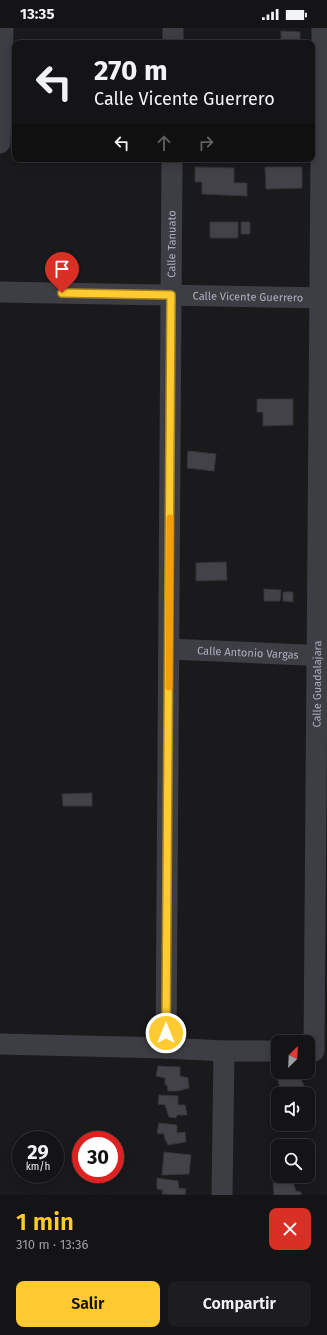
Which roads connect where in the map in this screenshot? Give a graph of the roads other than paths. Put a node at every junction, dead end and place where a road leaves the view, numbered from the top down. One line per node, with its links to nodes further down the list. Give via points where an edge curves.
1 (3, 28): 5 (street)
2 (173, 28): 4 (street)
3 (322, 28): 9 (street, Calle Guadalajara)
4 (173, 40)
5 (0, 143)
6 (172, 162): 8 (street, Calle Tanuato)
7 (0, 292): 8 (street, Calle Vicente Guerrero)
8 (171, 295): 9 (street, Calle Vicente Guerrero); 10 (street, Calle Tanuato)
9 (323, 298): 11 (street, Calle Guadalajara)
10 (169, 649): 11 (street, Calle Antonio Vargas); 13 (street, Calle Tanuato)
11 (322, 656): 16 (street, Calle Guadalajara)
12 (0, 1044): 13 (street)
13 (166, 1048): 14 (street)
14 (224, 1051): 15 (street); 17 (street)
15 (271, 1051)
16 (316, 1051)
17 (222, 1195)

